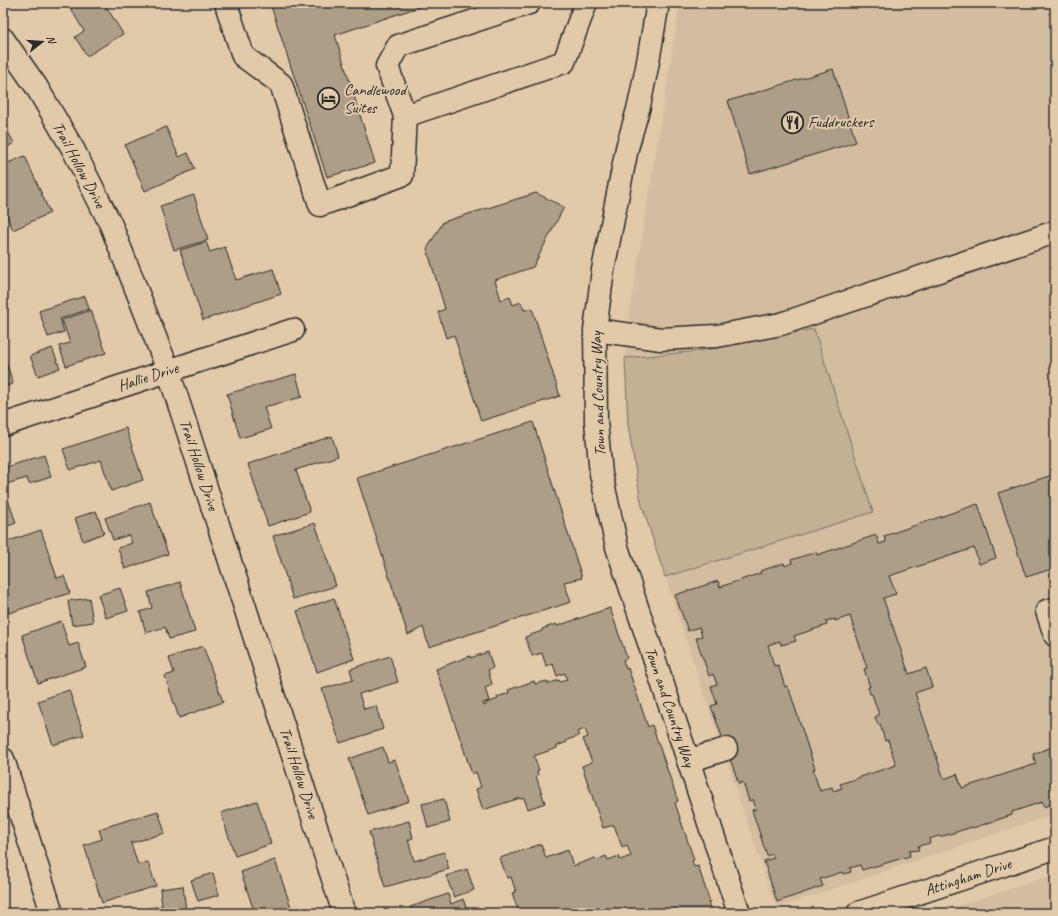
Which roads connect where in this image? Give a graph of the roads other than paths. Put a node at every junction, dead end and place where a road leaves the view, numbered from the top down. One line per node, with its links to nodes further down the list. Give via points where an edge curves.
1 (229, 3): 6 (street, via 227,7 243,56 281,84 320,205 402,175)
2 (529, 3): 6 (street, via 398,46 387,66)
3 (586, 3): 6 (street, via 564,62)
4 (658, 3): 9 (street, Town and Country Way, via 639,106 615,203)
5 (3, 39): 10 (street, Trail Hollow Drive, via 36,86 111,225)
6 (405, 116)
7 (1055, 232): 9 (street, via 781,324 717,336 661,339)
8 (293, 330): 10 (street, Hallie Drive)
9 (595, 330): 16 (street, Town and Country Way, via 596,422 608,509 617,546)
10 (168, 370): 11 (street, Hallie Drive); 19 (street, Trail Hollow Drive)
11 (3, 425)
12 (1055, 609): 13 (street, via 1047,611)
13 (1055, 635)
14 (726, 749): 16 (street)
15 (3, 759): 18 (street)
16 (688, 761): 20 (street, Town and Country Way)
17 (1055, 848): 21 (street, Attingham Drive)
18 (52, 913)
19 (344, 913)
20 (739, 913)
21 (858, 913)

